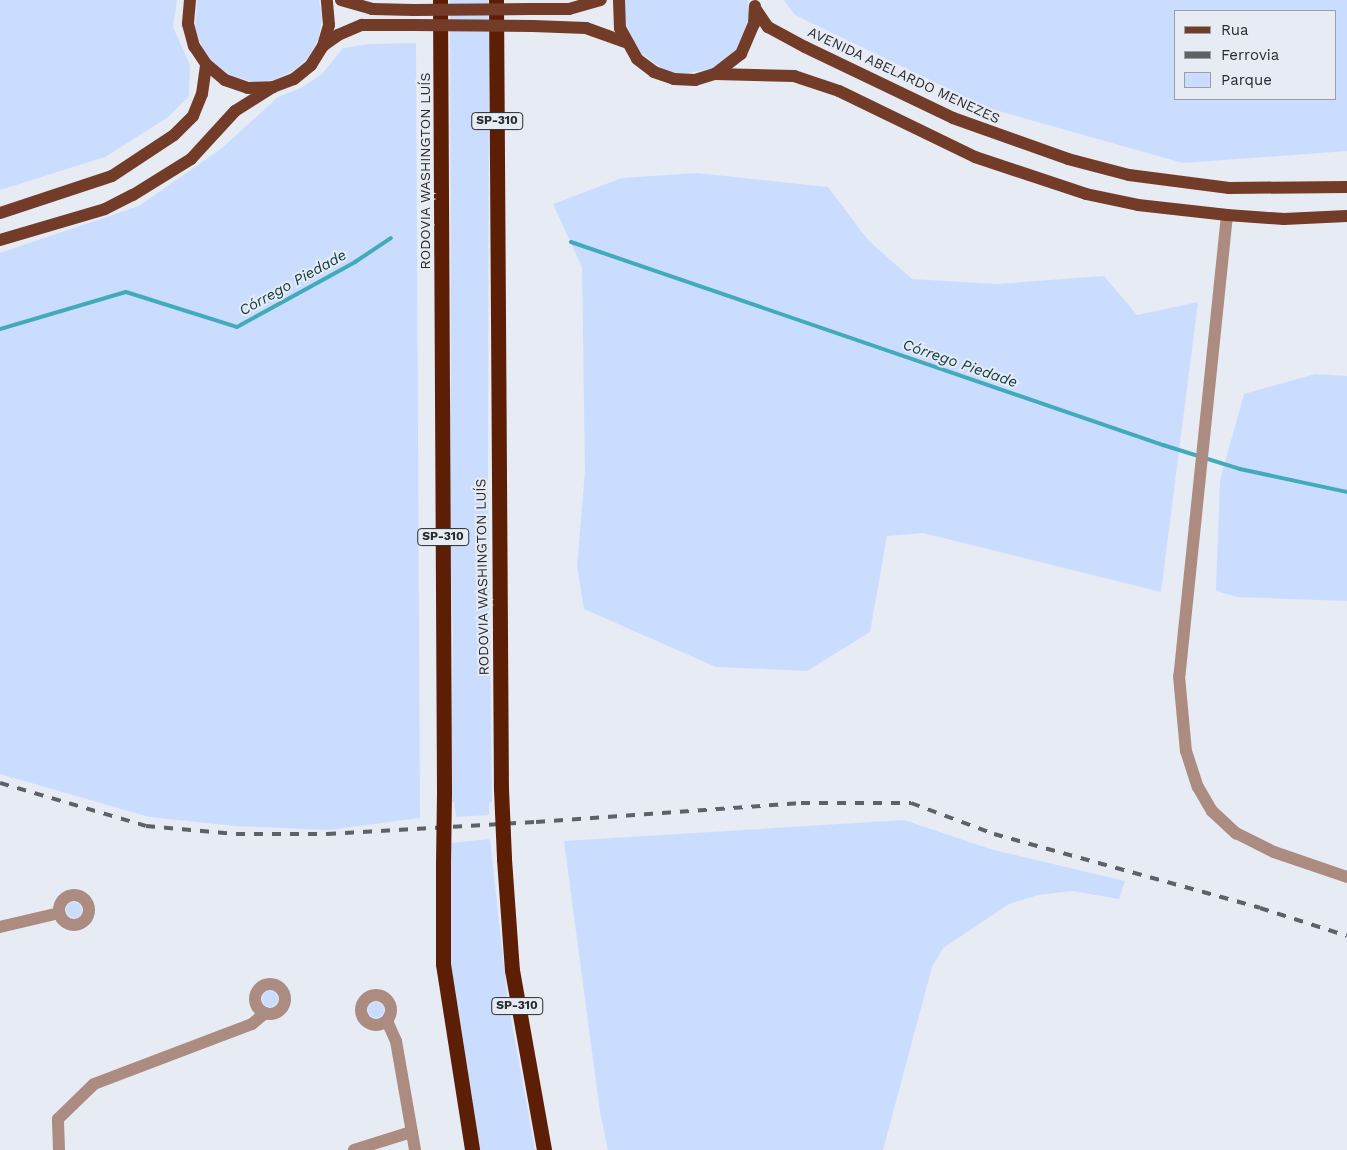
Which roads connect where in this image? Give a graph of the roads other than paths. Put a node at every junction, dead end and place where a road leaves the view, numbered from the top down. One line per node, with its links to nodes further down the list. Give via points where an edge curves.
1 (190, 0): 11 (main road, via 188,24 194,46)
2 (327, 0): 10 (main road, via 329,24)
3 (342, 0): 6 (main road, bridge, via 372,9 531,10 569,9)
4 (439, 0): 28 (highway, RODOVIA WASHINGTON LUÍS / SP-310, bridge, via 443,964)
5 (497, 0): 29 (highway, RODOVIA WASHINGTON LUÍS / SP-310, bridge, via 501,789 512,970)
6 (601, 0)
7 (619, 0): 9 (main road, via 620,28)
8 (754, 4): 12 (main road, via 749,40 740,54); 14 (main road, AVENIDA ABELARDO MENEZES, via 768,27 805,47 953,118 1068,159 1129,175 1203,185)
9 (625, 42): 10 (main road, bridge, via 586,28 362,25 338,35); 12 (main road, via 654,72 674,79 694,80)
10 (323, 46): 13 (main road, via 311,65)
11 (206, 64): 13 (main road, via 248,88); 15 (main road, via 202,94 193,116 174,135 112,176)
12 (715, 74): 16 (main road, via 794,76 839,91 923,134 1035,179 1138,204)
13 (273, 87): 18 (main road, via 235,111 190,159 132,195 105,209)
14 (1347, 187)
15 (0, 213)
16 (1227, 215): 17 (main road, via 1284,218); 19 (street, via 1179,676 1186,751 1198,787 1212,811 1236,833 1274,852)
17 (1347, 216)
18 (0, 240)
19 (1347, 877)
20 (59, 912): 21 (street)
21 (0, 927)
22 (265, 1013): 25 (street, via 252,1024 94,1084 58,1119)
23 (387, 1021): 24 (street, via 396,1041)
24 (411, 1132): 26 (street); 27 (street)
25 (59, 1150)
26 (354, 1150)
27 (415, 1150)
28 (472, 1150)
29 (544, 1150)

